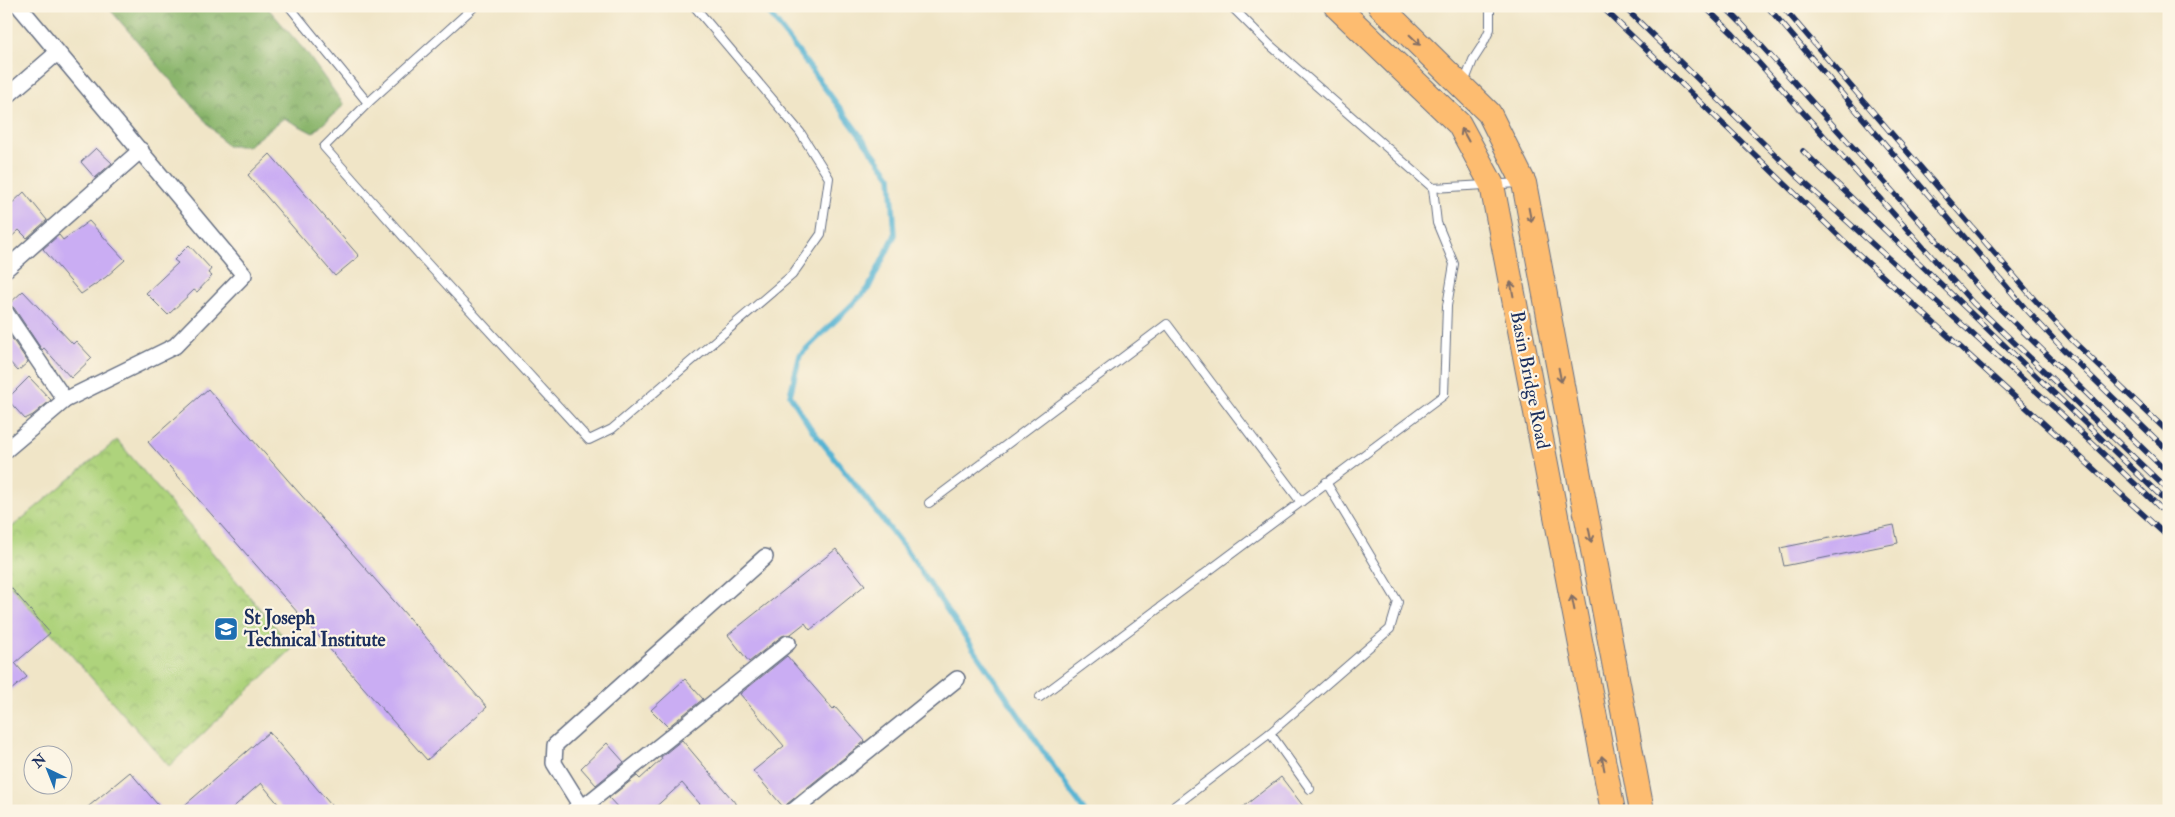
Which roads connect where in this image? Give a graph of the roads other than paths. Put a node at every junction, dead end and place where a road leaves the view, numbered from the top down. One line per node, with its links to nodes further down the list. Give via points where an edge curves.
1 (19, 6): 9 (street)
2 (289, 6): 12 (lane)
3 (474, 6): 12 (lane)
4 (694, 6): 12 (lane, via 800,132 829,178 821,234 792,275 612,429 589,440 324,147)
5 (1231, 6): 16 (lane, via 1270,45)
6 (1336, 6): 15 (main road, Basin Bridge Road, one-way to 6, via 1459,124)
7 (1380, 6): 10 (main road, Basin Bridge Road, one-way to 10)
8 (1490, 6): 10 (lane, via 1490,28)
9 (57, 53): 11 (street); 13 (street)
10 (1463, 87): 14 (main road, Basin Bridge Road, via 1490,113)
11 (6, 97)
12 (368, 103)
13 (142, 150): 17 (street); 19 (street, via 244,275 175,346)
14 (1524, 183): 15 (lane); 34 (main road, Basin Bridge Road, one-way to 34)
15 (1492, 185): 16 (lane); 33 (main road, Basin Bridge Road, one-way to 15)
16 (1433, 188): 21 (lane, via 1437,223 1454,264 1447,306 1444,395)
17 (6, 270)
18 (6, 313): 19 (street)
19 (65, 400): 20 (street)
20 (6, 450)
21 (1326, 482): 22 (lane); 28 (lane, via 1398,602 1390,628)
22 (1301, 502): 23 (lane, via 1167,324); 27 (lane)
23 (930, 503)
24 (765, 556): 30 (street, via 555,745 554,763)
25 (788, 643): 30 (street)
26 (957, 679): 31 (street)
27 (1040, 697)
28 (1270, 733): 29 (lane); 32 (lane)
29 (1310, 789)
30 (581, 810)
31 (792, 811)
32 (1168, 811)
33 (1613, 811)
34 (1642, 811)

